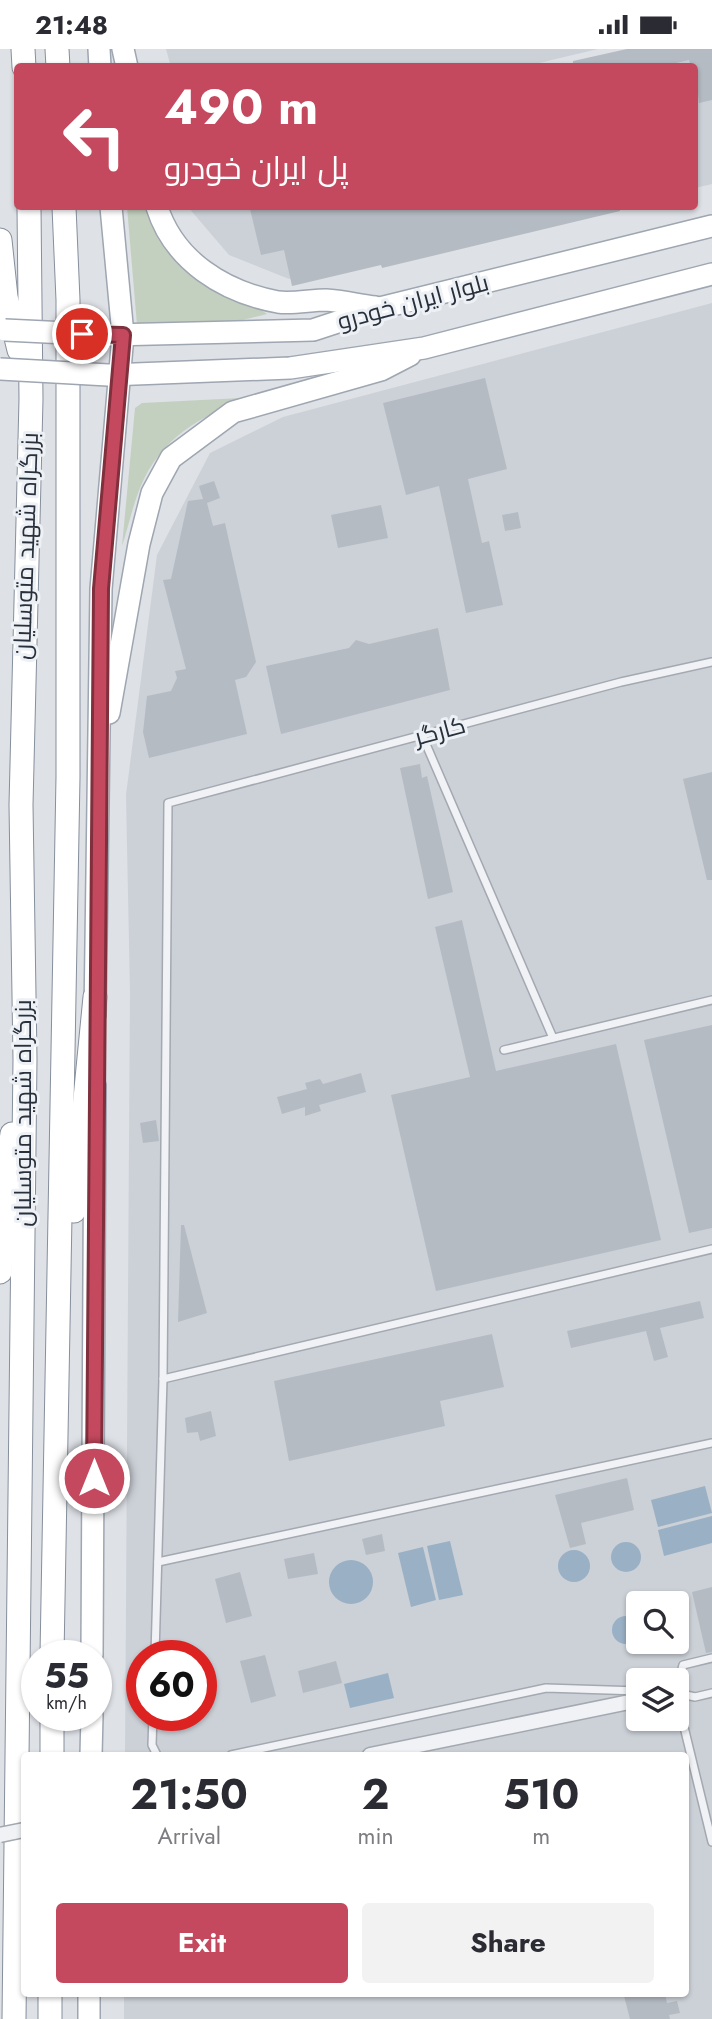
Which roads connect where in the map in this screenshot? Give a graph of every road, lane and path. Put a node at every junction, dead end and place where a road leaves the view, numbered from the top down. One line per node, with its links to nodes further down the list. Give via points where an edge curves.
1 (29, 210): 14 (highway, بزرگراه شهید متوسلیان)
2 (64, 210): 25 (highway, بزرگراه شهید متوسلیان, via 68,777)
3 (111, 210): 10 (main road)
4 (159, 210): 8 (main road, via 181,250 200,269 243,293 281,302 328,300)
5 (712, 226): 8 (main road, بلوار ایران خودرو)
6 (0, 240): 14 (highway, via 6,297)
7 (712, 274): 11 (main road, بلوار ایران خودرو)
8 (380, 308): 10 (main road, بلوار ایران خودرو, via 313,330)
9 (2, 329): 10 (main road, بلوار ایران خودرو, bridge)
10 (115, 335): 13 (main road)
11 (424, 348): 13 (main road, بلوار ایران خودرو, via 290,368); 17 (main road, via 381,370 233,412 171,458 152,493 139,544)
12 (0, 369): 13 (main road, بلوار ایران خودرو, bridge)
13 (115, 375): 17 (main road, via 101,589)
14 (30, 399): 22 (highway, بزرگراه شهید متوسلیان, via 21,805)
15 (712, 662): 16 (lane, کارگر)
16 (422, 735): 20 (lane); 26 (lane, کارگر, via 168,803)
17 (97, 773): 18 (main road)
18 (95, 997): 25 (highway); 30 (main road)
19 (712, 1000): 20 (lane)
20 (553, 1038): 21 (lane)
21 (504, 1050)
22 (25, 1059): 24 (highway, via 6,1170); 52 (highway, بزرگراه شهید متوسلیان)
23 (712, 1249): 26 (lane)
24 (0, 1272)
25 (57, 1371): 29 (highway, بزرگراه شهید متوسلیان)
26 (163, 1379): 28 (lane)
27 (712, 1443): 28 (lane)
28 (158, 1562): 31 (lane)
29 (52, 1640)
30 (92, 1640)
31 (155, 1640)
32 (712, 1658): 33 (lane)
33 (682, 1668)
34 (626, 1691): 45 (lane, via 546,1688)
35 (712, 1693): 36 (lane)
36 (689, 1696)
37 (626, 1703): 46 (street)
38 (52, 1731): 42 (highway)
39 (92, 1731): 43 (main road)
40 (152, 1731): 44 (lane)
41 (686, 1731): 49 (lane)
42 (51, 1752)
43 (91, 1752)
44 (156, 1752)
45 (245, 1752)
46 (385, 1752)
47 (21, 1831): 48 (street, bridge)
48 (0, 1835)
49 (712, 1842)
50 (50, 1997): 53 (highway)
51 (89, 1997): 54 (main road)
52 (14, 2019)
53 (50, 2019)
54 (89, 2019)

